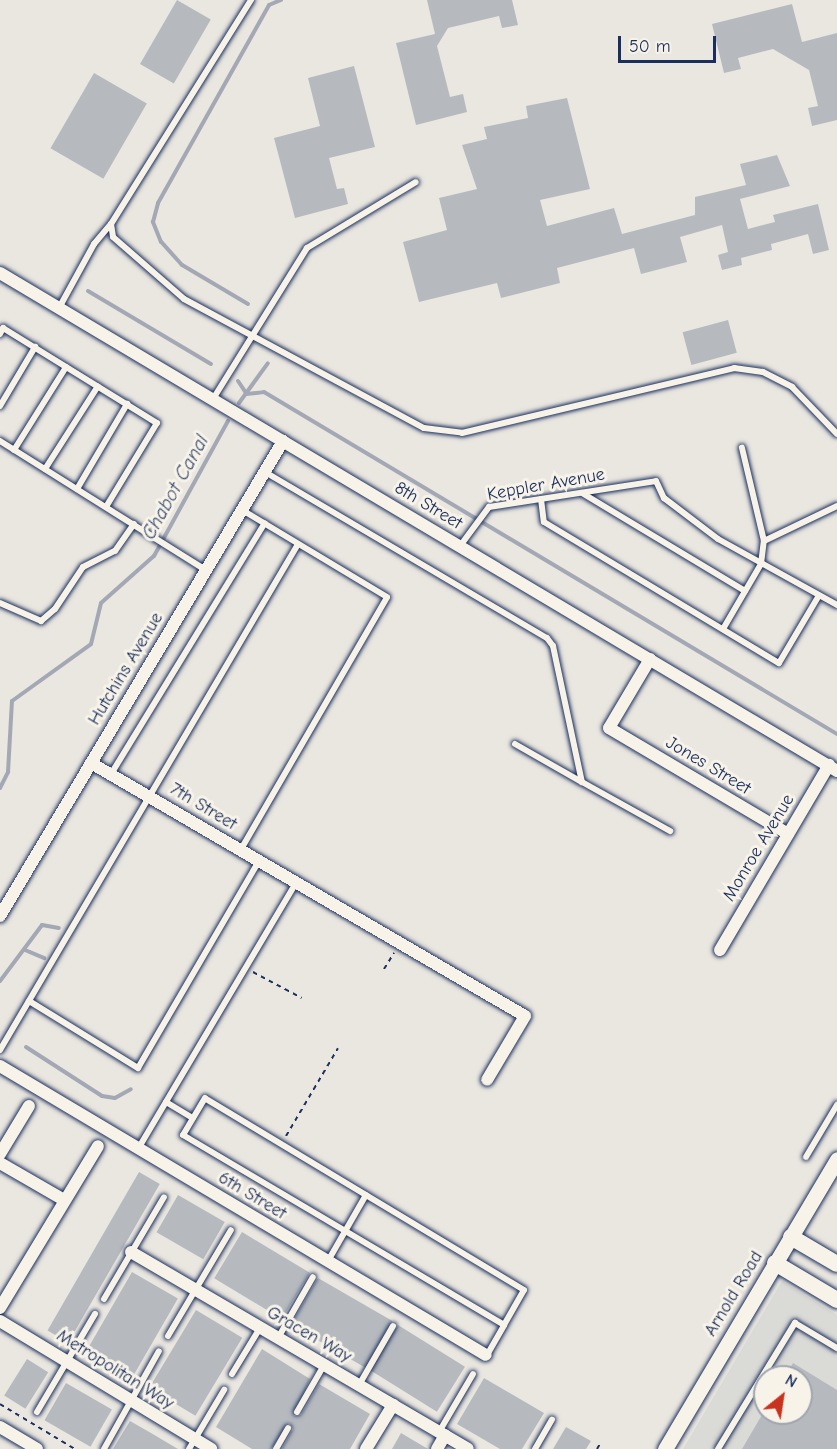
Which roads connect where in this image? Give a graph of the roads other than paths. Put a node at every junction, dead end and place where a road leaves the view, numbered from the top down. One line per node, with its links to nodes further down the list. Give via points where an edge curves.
1 (251, 0): 3 (lane)
2 (416, 182): 7 (lane, via 307,248)
3 (111, 224): 5 (lane, via 94,244); 7 (lane, via 113,237 184,299)
4 (0, 273): 5 (street, 8th Street)
5 (59, 308): 11 (street, 8th Street)
6 (0, 334): 8 (lane, via 3,328)
7 (252, 334): 11 (lane); 14 (lane, via 424,428 462,433 734,368 763,372 792,387)
8 (35, 347): 9 (lane); 13 (lane)
9 (66, 367): 10 (lane); 18 (lane)
10 (98, 386): 12 (lane); 19 (lane)
11 (213, 400): 16 (street, 8th Street)
12 (127, 404): 21 (lane); 25 (lane, via 157,423)
13 (0, 406)
14 (837, 434)
15 (0, 441): 18 (lane)
16 (282, 441): 20 (street, Hutchins Avenue); 31 (street, 8th Street)
17 (742, 448): 29 (lane)
18 (14, 450): 19 (lane)
19 (45, 469): 21 (lane)
20 (264, 472): 26 (street, Hutchins Avenue); 44 (lane, via 547,638 554,646)
21 (77, 489): 25 (lane)
22 (582, 493): 23 (lane, Keppler Avenue); 32 (lane, Keppler Avenue, via 656,481 664,498); 34 (lane)
23 (541, 499): 31 (lane, Keppler Avenue, via 489,507 480,514); 38 (lane, via 544,522)
24 (837, 506): 29 (lane)
25 (106, 507): 27 (lane)
26 (241, 510): 28 (lane); 33 (street, Hutchins Avenue)
27 (134, 524): 33 (lane); 36 (lane, via 115,551 83,567 56,609 41,621)
28 (265, 524): 30 (lane); 43 (lane)
29 (764, 541): 32 (lane)
30 (298, 544): 45 (lane); 48 (lane, via 387,597)
31 (460, 546): 39 (street, 8th Street)
32 (761, 564): 34 (lane); 35 (lane)
33 (206, 570): 41 (street, Hutchins Avenue)
34 (745, 591): 38 (lane)
35 (818, 597): 37 (lane); 38 (lane, via 779,663)
36 (0, 603)
37 (837, 605)
38 (723, 630)
39 (650, 660): 42 (street, 8th Street); 47 (street, Jones Street, via 609,728)
40 (515, 744): 44 (lane)
41 (91, 763): 43 (street, 7th Street); 51 (street, Hutchins Avenue)
42 (833, 768): 47 (street, Monroe Avenue)
43 (111, 774): 45 (street, 7th Street)
44 (582, 782): 46 (lane)
45 (152, 798): 48 (street, 7th Street); 53 (lane)
46 (670, 831)
47 (788, 834): 52 (street, Monroe Avenue)
48 (240, 850): 49 (street, 7th Street)
49 (259, 861): 50 (street, 7th Street); 53 (lane, via 138,1068)
50 (296, 882): 56 (street, 7th Street, via 525,1016); 57 (lane)
51 (0, 916)
52 (720, 950)
53 (29, 1001): 54 (lane)
54 (0, 1050)
55 (0, 1066): 62 (street, 6th Street)
56 (488, 1080)
57 (165, 1102): 60 (lane); 62 (lane)
58 (837, 1105): 64 (lane)
59 (29, 1106): 63 (street)
60 (193, 1118): 67 (lane, via 205,1098); 71 (lane, via 183,1135)
61 (98, 1146): 69 (street)
62 (138, 1149): 74 (street, 6th Street)
63 (0, 1154)
64 (806, 1157)
65 (837, 1159): 72 (street, Arnold Road)
66 (0, 1163): 69 (street)
67 (366, 1195): 71 (lane); 84 (lane, via 524,1290)
68 (164, 1197): 73 (lane)
69 (64, 1200): 81 (street)
70 (231, 1230): 78 (lane)
71 (346, 1230): 74 (lane); 84 (lane)
72 (791, 1237): 75 (street, Arnold Road); 76 (main road)
73 (131, 1252): 78 (street, Gracen Way); 79 (lane)
74 (328, 1262): 91 (street, 6th Street)
75 (775, 1263): 80 (main road); 115 (street, Arnold Road)
76 (837, 1264)
77 (313, 1277): 88 (lane)
78 (196, 1289): 86 (street, Gracen Way); 87 (lane)
79 (104, 1299)
80 (837, 1300)
81 (0, 1308)
82 (95, 1314): 92 (lane)
83 (0, 1321): 92 (street, Metropolitan Way)
84 (504, 1325): 91 (lane)
85 (393, 1326): 96 (lane)
86 (260, 1328): 88 (street, Gracen Way); 94 (lane)
87 (168, 1336)
88 (278, 1338): 93 (street, Gracen Way)
89 (837, 1348): 116 (lane, via 795,1323)
90 (159, 1351): 98 (lane)
91 (486, 1355)
92 (66, 1362): 98 (street, Metropolitan Way); 100 (lane)
93 (324, 1365): 96 (street, Gracen Way); 101 (lane)
94 (232, 1374)
95 (473, 1374): 105 (lane)
96 (359, 1385): 99 (street, Gracen Way)
97 (224, 1390): 106 (lane)
98 (131, 1402): 106 (street, Metropolitan Way); 108 (lane)
99 (393, 1405): 105 (street, Gracen Way); 111 (street)
100 (37, 1412)
101 (297, 1412)
102 (552, 1420): 114 (lane)
103 (0, 1427): 107 (street)
104 (288, 1428): 110 (lane)
105 (442, 1434): 112 (street); 113 (street, Gracen Way)
106 (191, 1444): 109 (street, Metropolitan Way)
107 (37, 1449)
108 (104, 1449)
109 (211, 1449)
110 (276, 1449)
111 (366, 1449)
112 (437, 1449)
113 (468, 1449)
114 (535, 1449)
115 (665, 1449)
116 (718, 1449)

